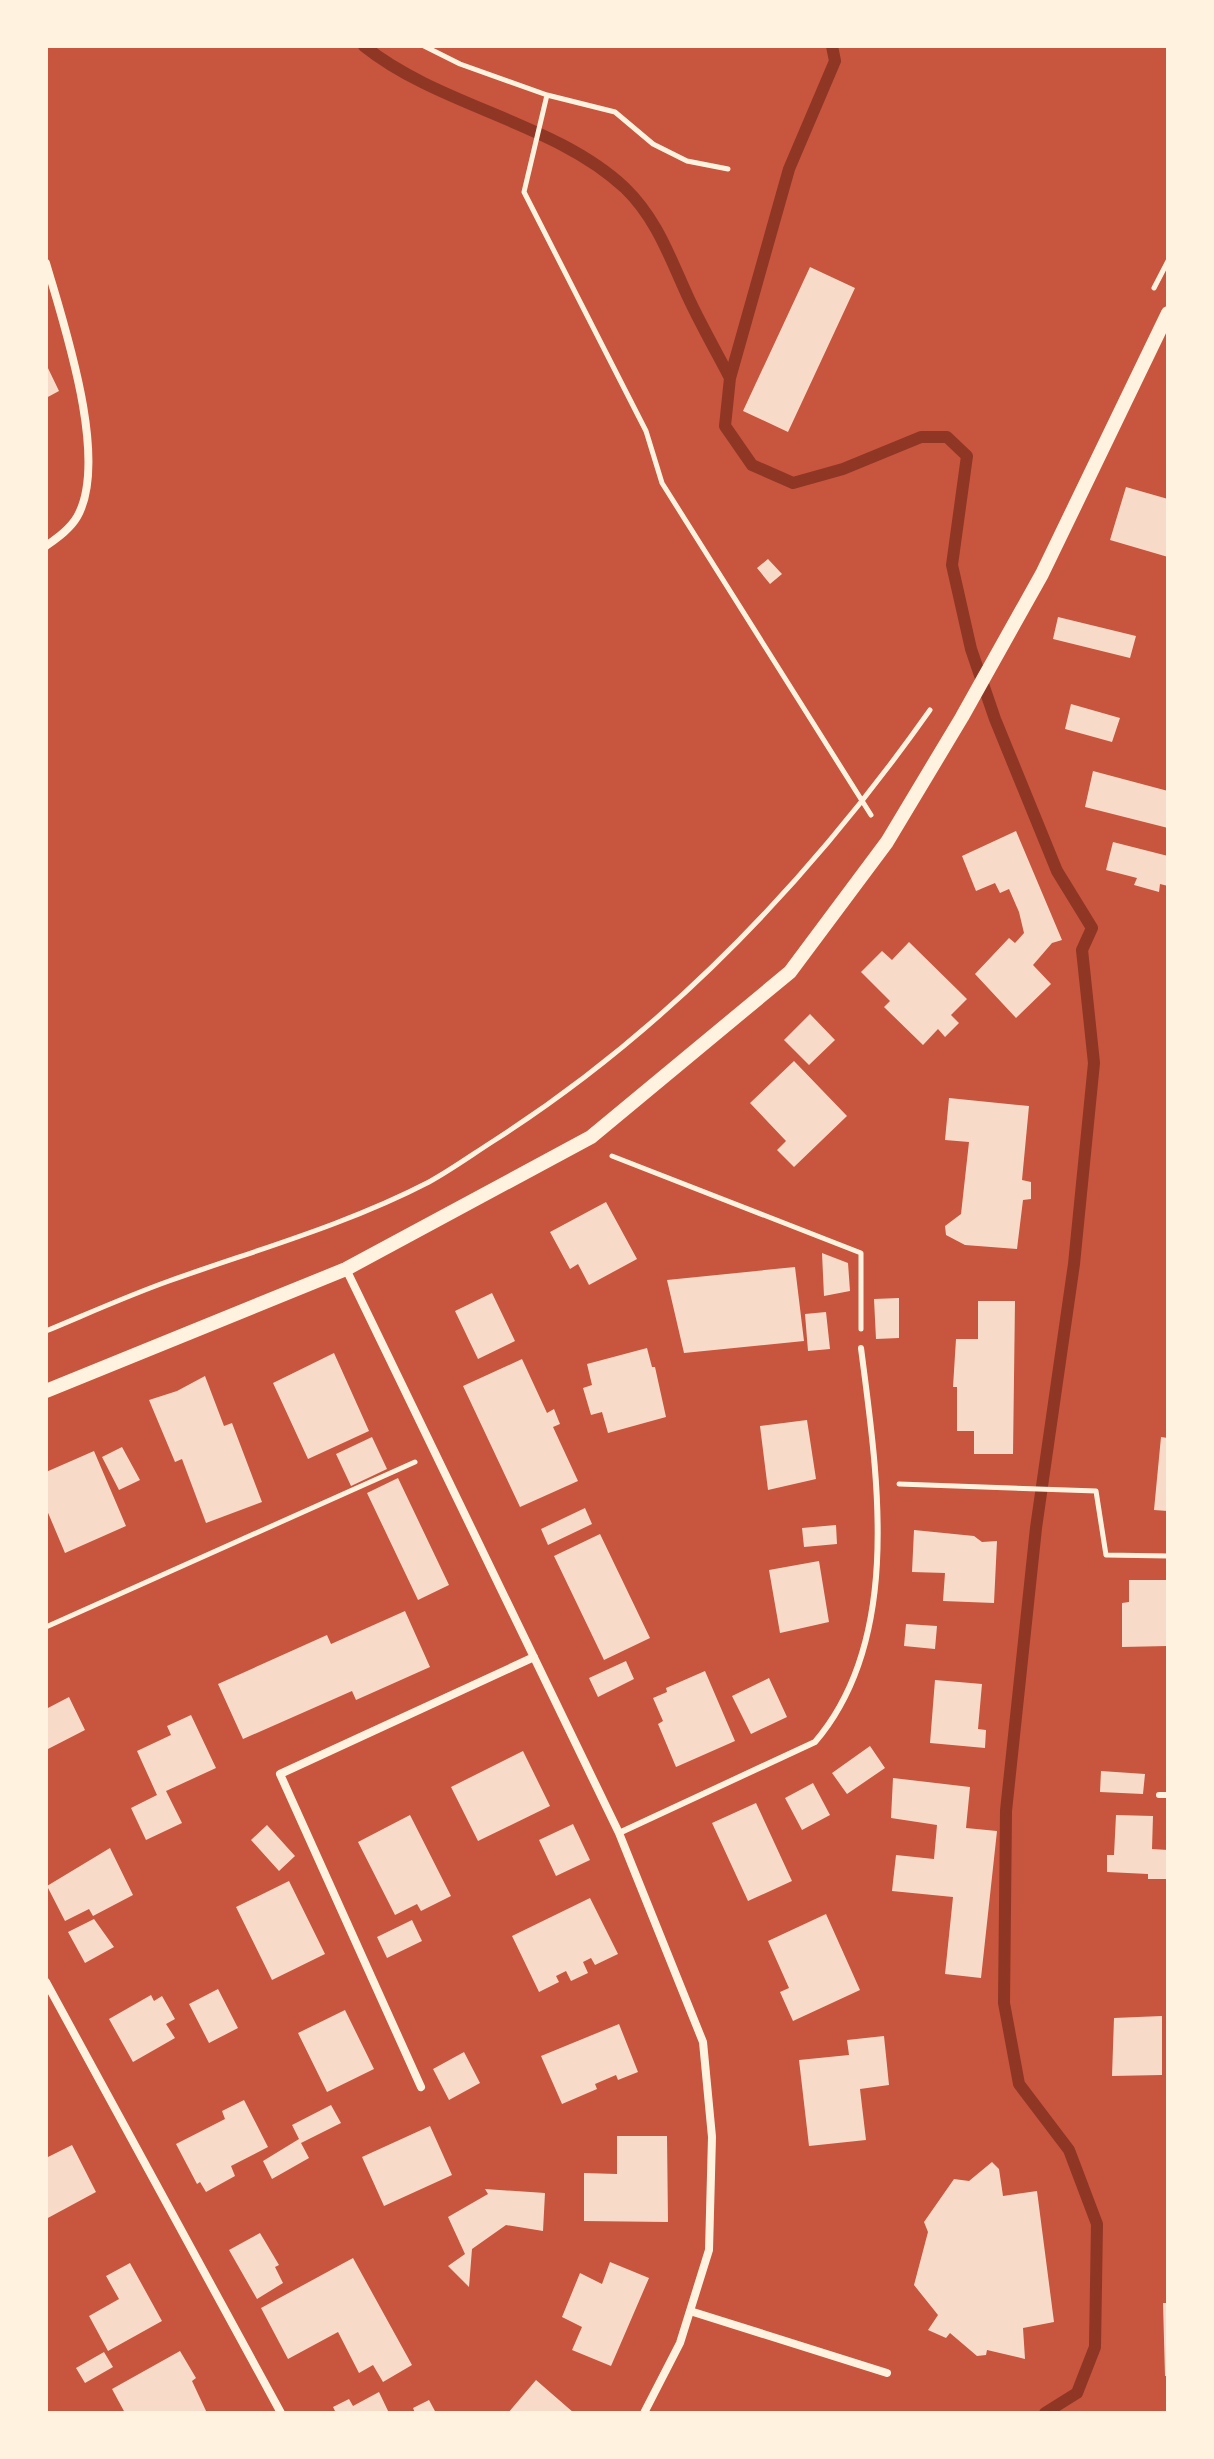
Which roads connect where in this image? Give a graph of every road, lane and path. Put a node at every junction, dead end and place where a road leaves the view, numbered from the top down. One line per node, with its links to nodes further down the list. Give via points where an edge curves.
1 (424, 46): 2 (path)
2 (547, 95): 3 (path, via 615,112 653,144 687,161); 8 (path, via 524,192 646,431 662,483)
3 (728, 169)
4 (46, 263): 6 (street, via 82,388 87,447 78,516)
5 (1168, 313): 9 (street, via 1042,574)
6 (46, 546)
7 (935, 703): 8 (path)
8 (862, 798): 9 (path); 12 (path, via 797,881 686,992 557,1100 429,1182 281,1246 168,1281)
9 (887, 842): 10 (street, via 790,972)
10 (591, 1137): 11 (street); 13 (path, via 607,1154 861,1253)
11 (346, 1269): 14 (street); 15 (street)
12 (46, 1331)
13 (861, 1348): 16 (lane)
14 (46, 1391)
15 (438, 1452): 18 (path); 19 (street)
16 (878, 1483): 17 (path, via 1096,1491 1106,1555); 22 (lane, via 878,1544 865,1642 836,1718 815,1742)
17 (1168, 1556)
18 (46, 1627)
19 (534, 1657): 22 (street); 24 (street, via 280,1774)
20 (1159, 1795): 21 (lane)
21 (1168, 1795)
22 (619, 1833): 25 (street, via 703,2042 712,2137 709,2250)
23 (46, 1982): 27 (street)
24 (421, 2087)
25 (690, 2311): 26 (street); 28 (street, via 680,2343)
26 (887, 2373)
27 (281, 2413)
28 (644, 2413)

